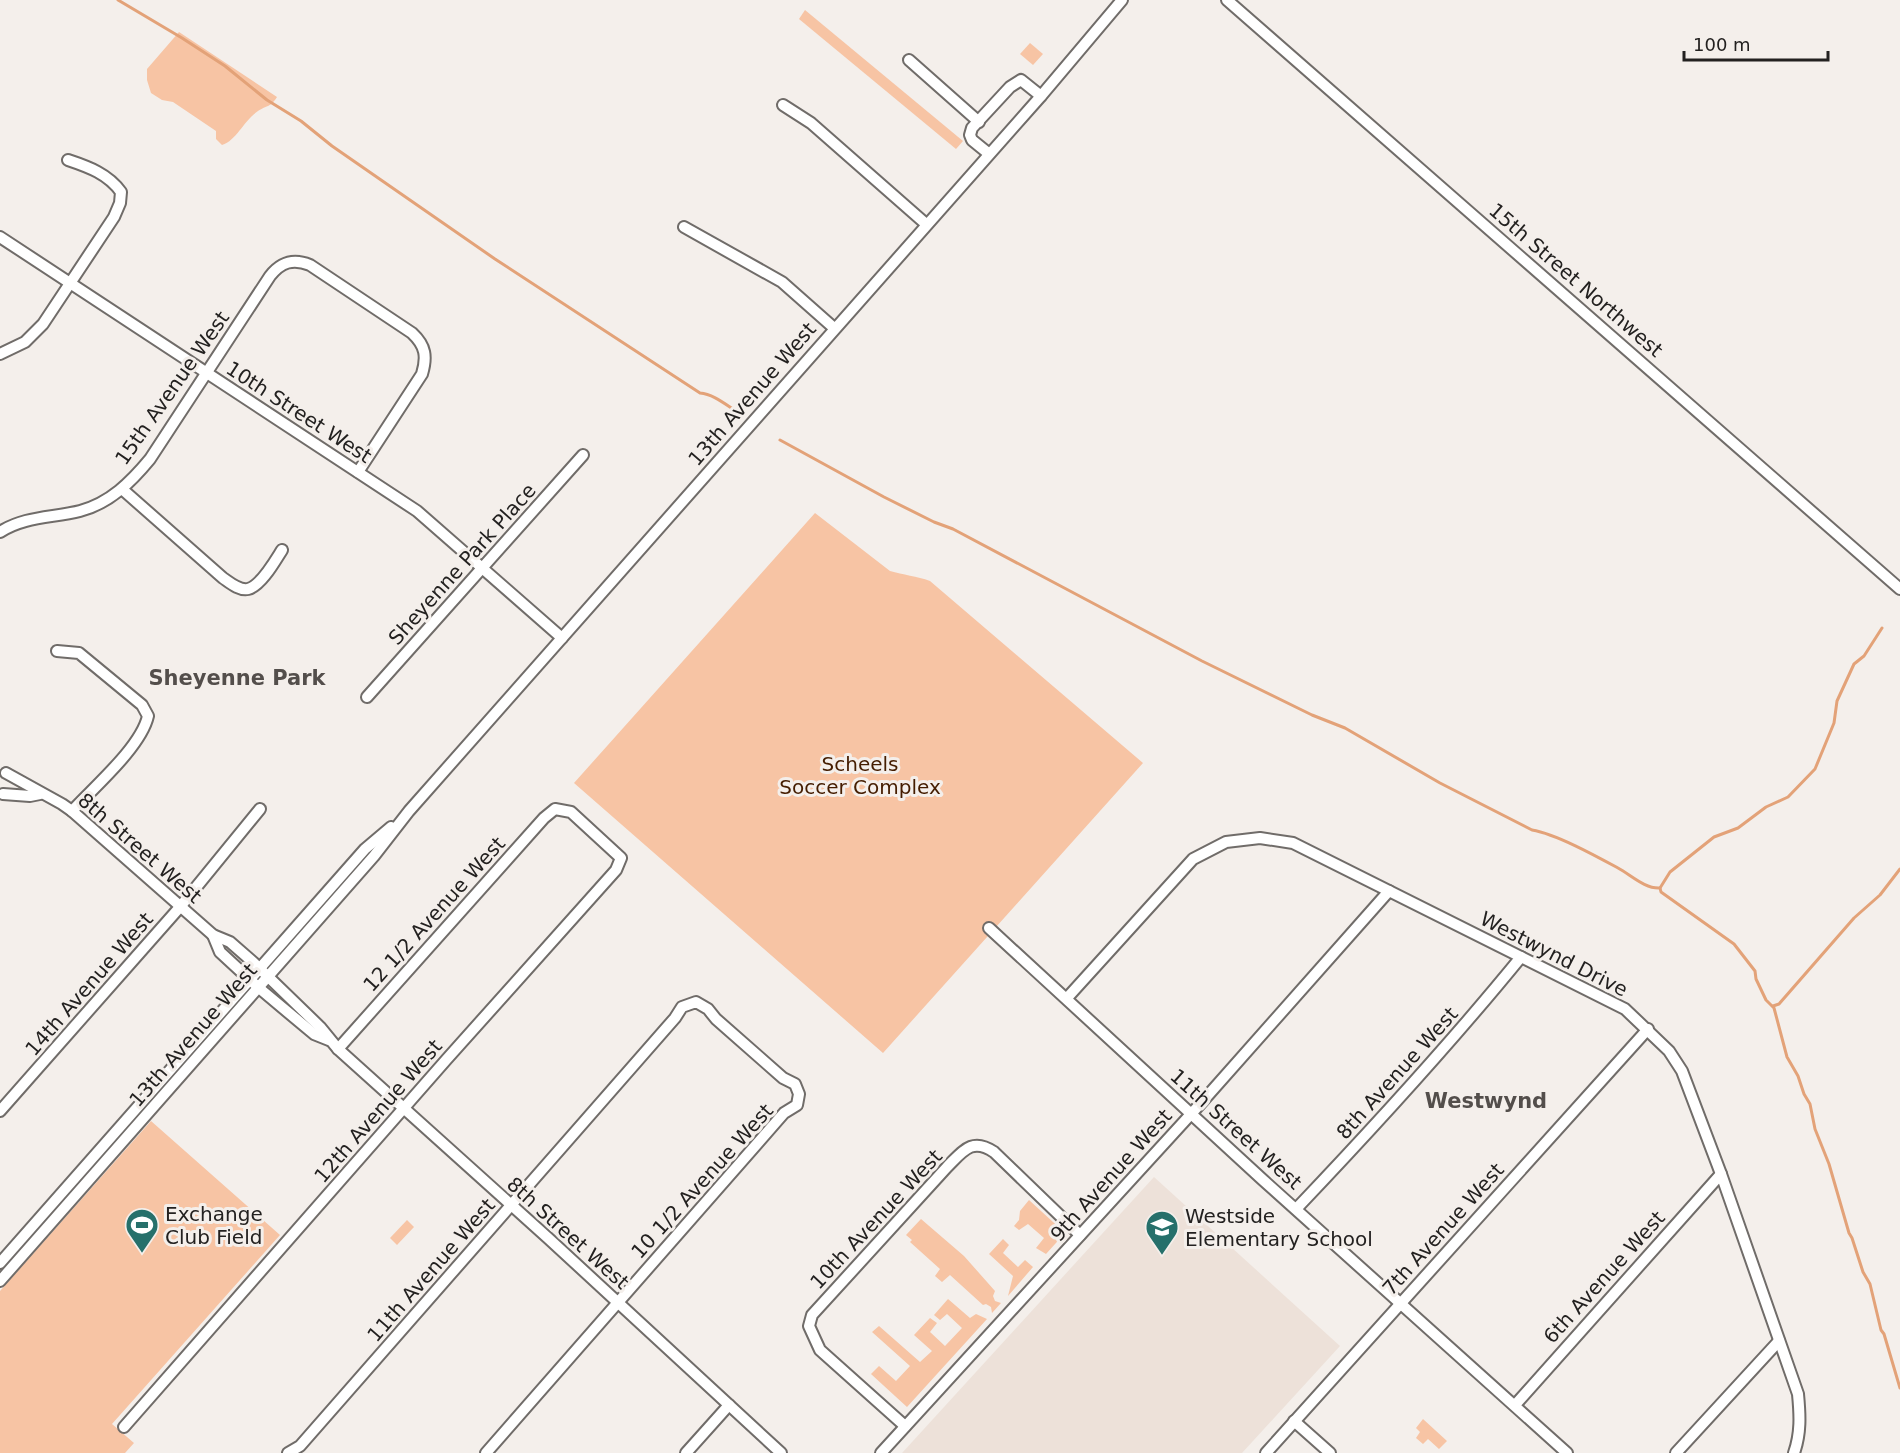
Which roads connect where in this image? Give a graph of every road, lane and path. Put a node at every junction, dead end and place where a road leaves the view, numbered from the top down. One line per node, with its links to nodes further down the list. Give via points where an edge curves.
1 (1122, 0): 4 (street, 13th Avenue West)
2 (1227, 0): 22 (street, 15th Street Northwest)
3 (909, 60): 6 (street)
4 (1041, 96): 6 (street, via 1026,83 1016,81); 7 (street, 13th Avenue West)
5 (783, 105): 9 (street, via 811,123)
6 (979, 122): 7 (street, via 970,135)
7 (988, 153): 9 (street, 13th Avenue West)
8 (68, 160): 12 (street, via 93,168 114,182 121,192 114,217)
9 (926, 224): 13 (street, 13th Avenue West)
10 (684, 227): 13 (street, via 782,282)
11 (0, 237): 12 (street, 10th Street West)
12 (70, 284): 14 (street, via 43,324 25,342); 15 (street, 10th Street West)
13 (834, 328): 23 (street, 13th Avenue West)
14 (0, 354)
15 (207, 374): 17 (street, 10th Street West); 17 (street, 15th Avenue West, via 277,268 288,262 310,265 412,333 424,349 422,374); 18 (street, 15th Avenue West, via 150,459)
16 (583, 455): 21 (street, Sheyenne Park Place)
17 (358, 472): 21 (street, 10th Street West, via 424,516)
18 (122, 489): 19 (street, 15th Avenue West, via 81,510 32,518); 20 (street, via 223,578 241,589 256,584)
19 (0, 532)
20 (282, 550)
21 (483, 568): 23 (street, 10th Street West); 25 (street, Sheyenne Park Place)
22 (1900, 588)
23 (562, 638): 37 (street, 13th Avenue West, via 374,856)
24 (57, 651): 31 (street, via 79,653 136,699 148,716 135,743)
25 (367, 697)
26 (3, 771): 27 (street, 8th Street West); 28 (street, via 8,784)
27 (40, 794): 28 (street, 8th Street West); 31 (street, 8th Street West)
28 (2, 795)
29 (260, 809): 33 (street, 14th Avenue West)
30 (561, 810): 43 (street, 12 1/2 Avenue West, via 555,809 544,818); 44 (street, 12th Avenue West, via 571,812 621,858 616,870)
31 (72, 811): 33 (street, 8th Street West)
32 (1389, 891): 36 (street, Westwynd Drive); 39 (street, Westwynd Drive, via 1293,843 1260,838 1226,842 1193,859); 46 (street, 9th Avenue West)
33 (180, 907): 35 (street, 8th Street West); 45 (street, 14th Avenue West)
34 (989, 928): 39 (street, 11th Street West)
35 (213, 935): 37 (street, 8th Street West, via 230,942); 38 (street, 8th Street West, via 220,952)
36 (1521, 957): 41 (street, Westwynd Drive, via 1625,1009); 49 (street, 8th Avenue West)
37 (264, 973): 38 (street, 13th Avenue West); 42 (street, 8th Street West)
38 (255, 984): 42 (street, 8th Street West, via 307,1028); 51 (street, 13th Avenue West); 52 (street, 13th Avenue West)
39 (1066, 998): 46 (street, 11th Street West)
40 (696, 1002): 48 (street, 11th Avenue West, via 682,1007); 53 (street, 10 1/2 Avenue West, via 783,1078 795,1084 799,1094 797,1105 784,1113)
41 (1648, 1029): 47 (street, Westwynd Drive, via 1682,1071); 54 (street, 7th Avenue West)
42 (329, 1040): 43 (street, 8th Street West)
43 (338, 1049): 44 (street, 8th Street West)
44 (404, 1108): 48 (street, 8th Street West); 60 (street, 12th Avenue West)
45 (0, 1111)
46 (1191, 1114): 49 (street, 11th Street West); 50 (street, 9th Avenue West)
47 (1721, 1174): 55 (street, Westwynd Drive); 57 (street, 6th Avenue West)
48 (512, 1206): 53 (street, 8th Street West); 61 (street, 11th Avenue West, via 300,1446)
49 (1297, 1209): 54 (street, 11th Street West)
50 (1080, 1235): 59 (street, 9th Avenue West); 59 (street, 10th Avenue West, via 985,1146 967,1148 947,1167 812,1315 809,1326 820,1350)
51 (0, 1263)
52 (0, 1281)
53 (618, 1303): 56 (street, 8th Street West); 62 (street, 10 1/2 Avenue West)
54 (1400, 1303): 57 (street, 11th Street West); 58 (street, 7th Avenue West)
55 (1779, 1341): 69 (street); 70 (street, Westwynd Drive, via 1798,1394 1799,1440)
56 (729, 1405): 63 (street); 64 (street, 8th Street West)
57 (1515, 1405): 68 (street, 11th Street West)
58 (1294, 1421): 66 (street, 7th Avenue West); 67 (street)
59 (905, 1426): 65 (street, 9th Avenue West)
60 (124, 1427)
61 (288, 1453)
62 (486, 1453)
63 (686, 1453)
64 (781, 1453)
65 (881, 1453)
66 (1266, 1453)
67 (1330, 1453)
68 (1567, 1453)
69 (1676, 1453)
70 (1794, 1453)

